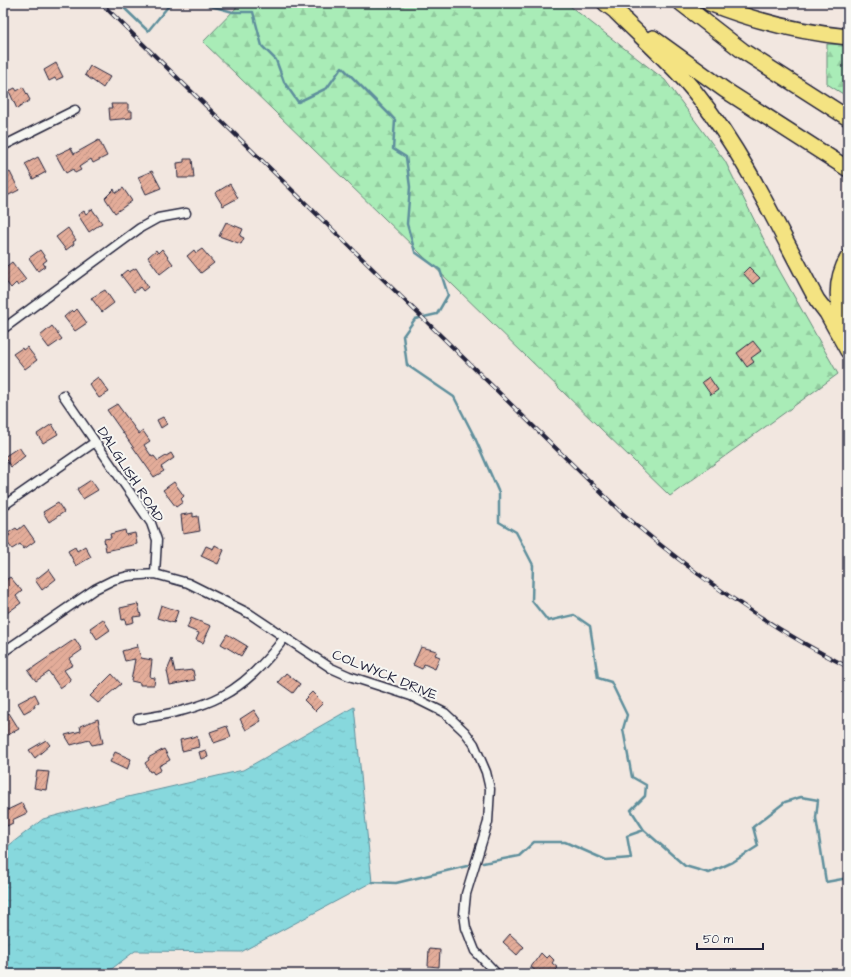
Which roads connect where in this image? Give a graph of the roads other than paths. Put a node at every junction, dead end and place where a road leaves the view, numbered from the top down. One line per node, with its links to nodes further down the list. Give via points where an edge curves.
1 (681, 3): 6 (highway, via 743,51)
2 (709, 3): 4 (highway, via 775,26)
3 (610, 7): 8 (highway, via 725,90); 13 (highway, via 692,88 719,124)
4 (848, 37)
5 (75, 110): 7 (street)
6 (848, 118)
7 (3, 146)
8 (848, 168)
9 (186, 213): 11 (street, via 158,218 140,228)
10 (848, 258): 12 (highway, via 838,286 841,315)
11 (3, 329)
12 (848, 329)
13 (848, 352)
14 (63, 395): 15 (street, DALGLISH ROAD)
15 (95, 442): 16 (street); 17 (street, DALGLISH ROAD, via 151,523 157,540)
16 (3, 506)
17 (155, 574): 18 (street, COLWYCK DRIVE, via 188,583 220,598); 19 (street, COLWYCK DRIVE, via 113,580)
18 (285, 637): 20 (street, via 260,669 224,696 196,707); 21 (street, COLWYCK DRIVE, via 348,676 429,704 454,720 474,744 486,772 490,789 490,809 466,894 464,914 470,940 480,958)
19 (3, 652)
20 (138, 719)
21 (494, 973)

